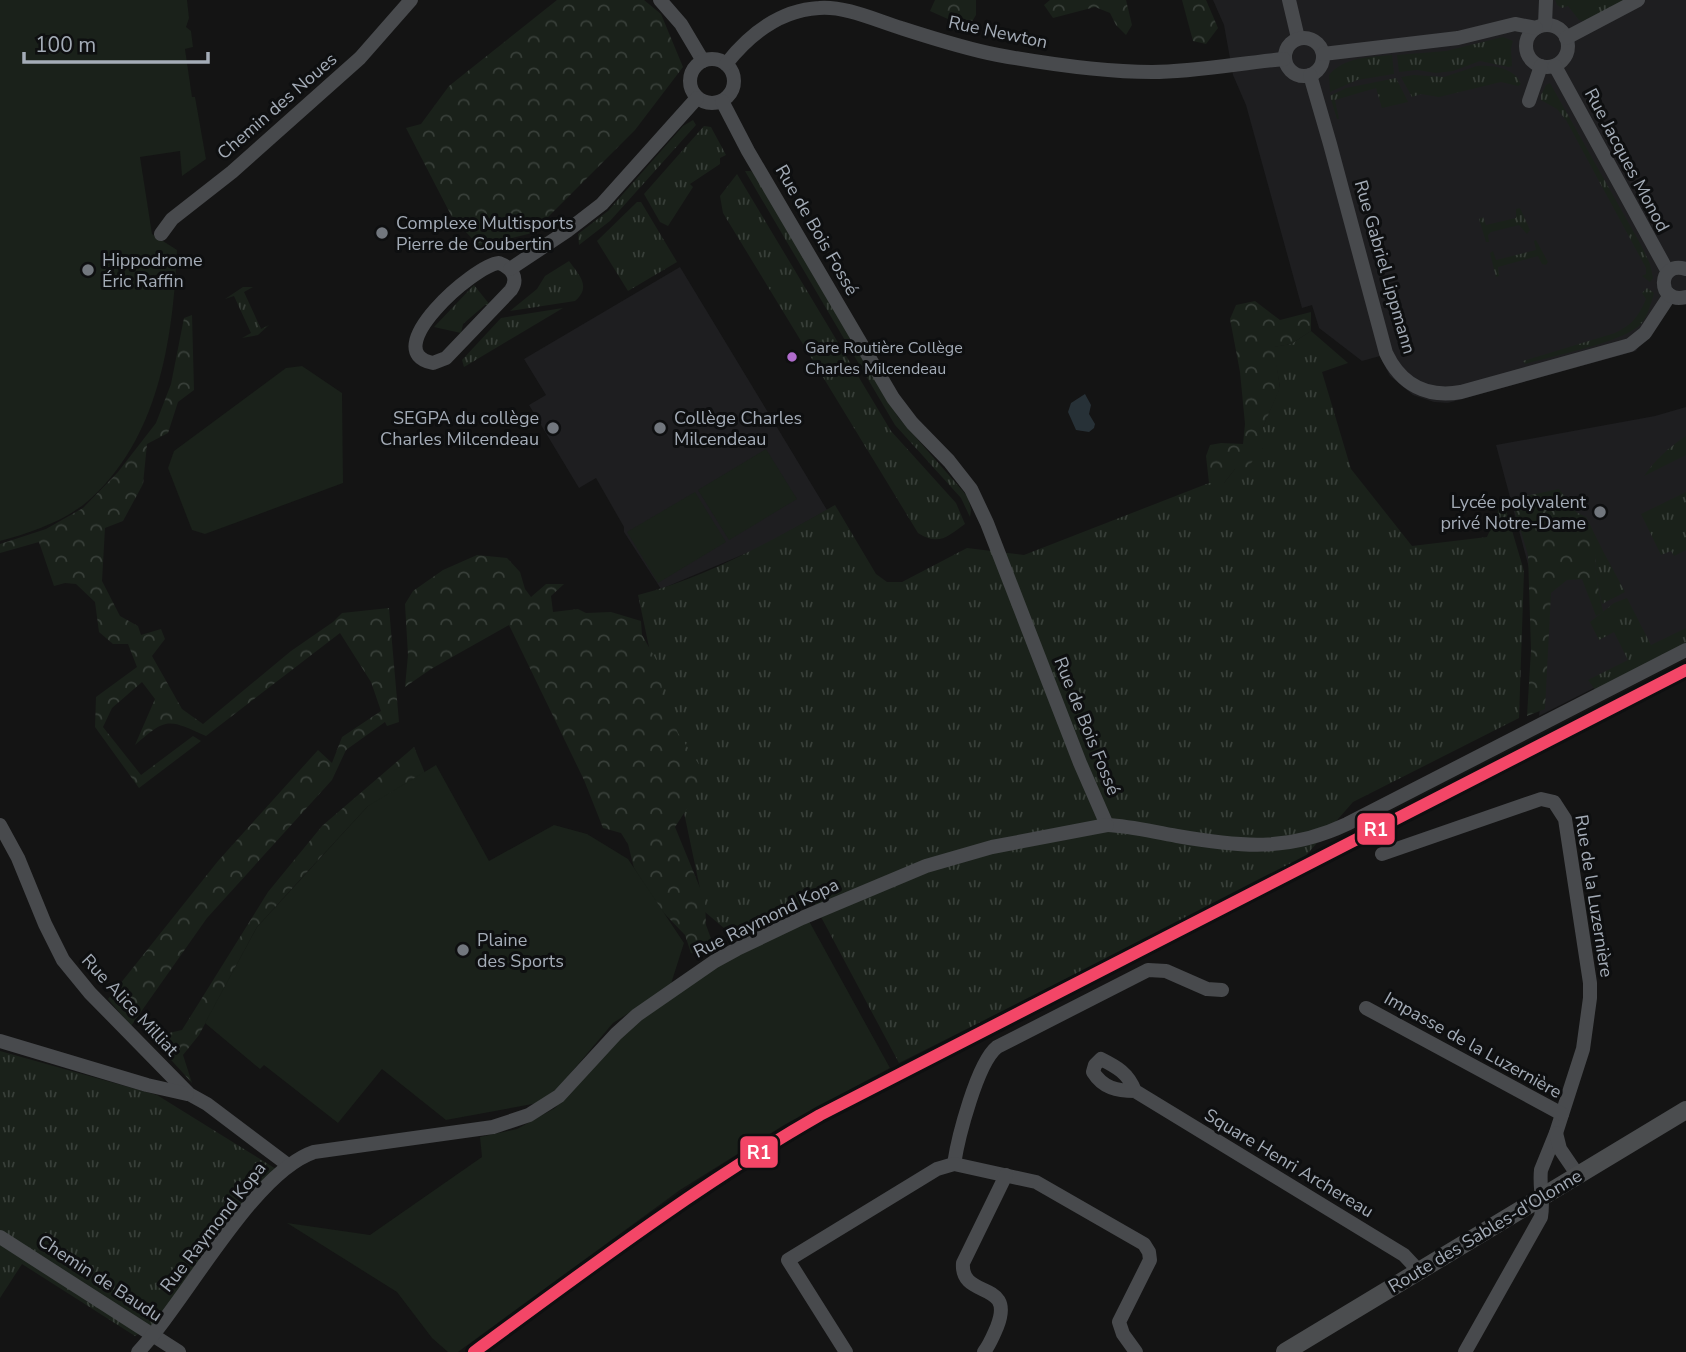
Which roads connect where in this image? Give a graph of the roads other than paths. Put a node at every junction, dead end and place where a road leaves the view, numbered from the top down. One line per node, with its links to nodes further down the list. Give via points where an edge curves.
1 (411, 0): 20 (street, Chemin des Noues, via 360,58 172,219)
2 (660, 0): 13 (street)
3 (1289, 0): 8 (street)
4 (1546, 0): 6 (street)
5 (1638, 0): 9 (street)
6 (1541, 26): 7 (street, via 1514,24); 9 (street, via 1556,27); 10 (street)
7 (1483, 31): 10 (street, via 1510,33); 11 (street)
8 (1298, 38): 11 (street, via 1309,38); 12 (street, via 1285,50)
9 (1566, 38): 15 (street, via 1566,54)
10 (1526, 46): 15 (street, via 1530,59)
11 (1323, 54): 16 (street, via 1322,64)
12 (1284, 60): 14 (street, Rue Newton, via 1151,72 1094,69 996,55 854,12 819,8 770,23 747,39); 16 (street, via 1297,76)
13 (703, 61): 14 (street); 17 (street, via 691,73)
14 (726, 64): 19 (street, via 734,88)
15 (1548, 66): 18 (street); 23 (street, Rue Jacques Monod)
16 (1310, 75): 24 (street, Rue Gabriel Lippmann, via 1386,353 1410,384 1436,394 1461,392 1630,345 1645,334)
17 (697, 98): 19 (street, via 705,103); 22 (street, via 602,204)
18 (1528, 101)
19 (722, 102): 28 (street, Rue de Bois Fossé, via 893,398 971,489)
20 (161, 234)
21 (1686, 269): 23 (street)
22 (510, 270): 22 (street, via 499,263 487,266 447,298 415,340 418,355 433,363 446,358 511,290 515,279)
23 (1668, 272): 24 (street, via 1664,288)
24 (1670, 295): 25 (street)
25 (1686, 297)
26 (1686, 650): 28 (street, via 1347,824 1306,840 1240,845)
27 (0, 825): 34 (street, Rue Alice Milliat, via 63,960)
28 (1107, 825): 39 (street, Rue Raymond Kopa, via 992,847 926,866 737,949 636,1015 559,1096 529,1115 482,1129 314,1152)
29 (1382, 853): 36 (street, Rue de la Luzernière, via 1541,799 1560,808 1590,983 1586,1034)
30 (1223, 990): 38 (street, via 1207,989 1166,971 1148,970 997,1047 980,1076)
31 (1366, 1008): 36 (street, Impasse de la Luzernière)
32 (0, 1041): 34 (street)
33 (1135, 1091): 44 (street, Square Henri Archereau, via 1404,1255)
34 (189, 1094): 39 (street, Rue Alice Milliat)
35 (1686, 1110): 40 (main road, Route des Sables-d'Olonne)
36 (1562, 1114): 37 (street, Rue de la Luzernière)
37 (1556, 1133): 40 (street, via 1560,1149); 42 (street, Rue de la Luzernière, via 1541,1170)
38 (954, 1164): 41 (street); 48 (street, via 937,1169 788,1260)
39 (288, 1165): 45 (street, Rue Raymond Kopa, via 241,1217)
40 (1577, 1174): 42 (main road, Route des Sables-d'Olonne)
41 (1006, 1175): 49 (street, via 963,1263 967,1279 1003,1307); 50 (street, via 1044,1186 1144,1244 1150,1260 1119,1322)
42 (1542, 1196): 44 (main road, Route des Sables-d'Olonne); 52 (street, Rue de la Luzernière, via 1542,1213 1535,1229)
43 (0, 1237): 45 (street, Chemin de Baudu)
44 (1419, 1271): 51 (main road, Route des Sables-d'Olonne)
45 (153, 1335): 46 (street, Rue Raymond Kopa); 47 (street, Chemin de Baudu)
46 (138, 1352)
47 (179, 1352)
48 (846, 1352)
49 (984, 1352)
50 (1136, 1352)
51 (1285, 1352)
52 (1465, 1352)

